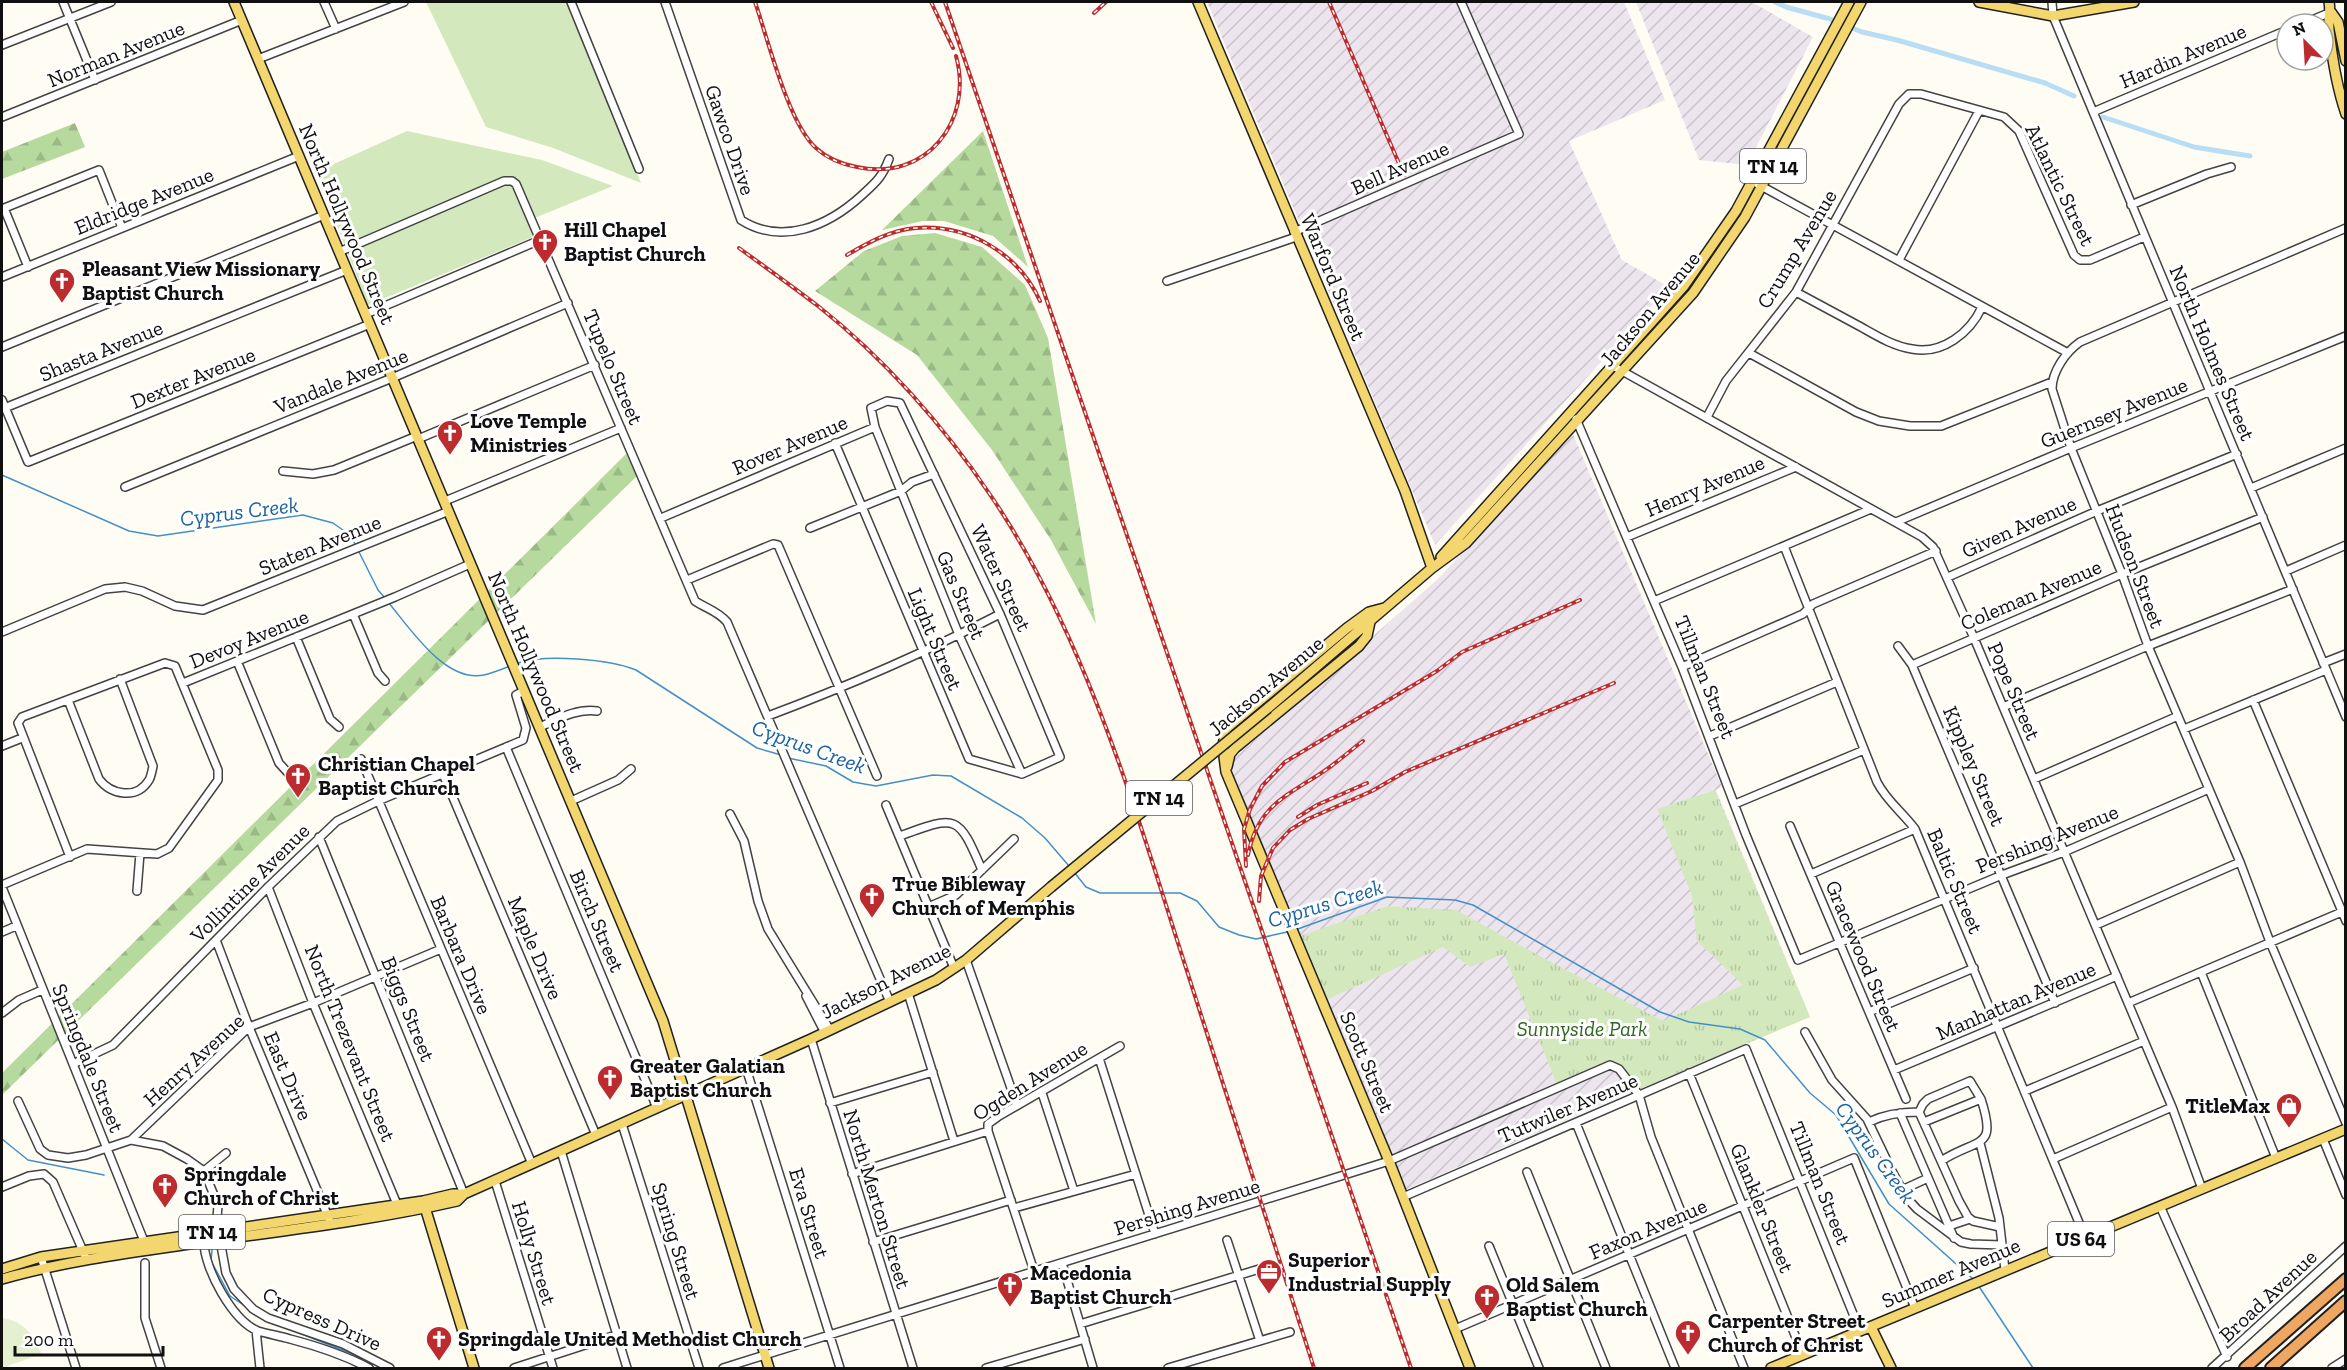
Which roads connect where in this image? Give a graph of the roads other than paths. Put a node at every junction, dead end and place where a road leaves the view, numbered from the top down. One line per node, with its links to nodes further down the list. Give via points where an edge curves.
1 (63, 2): 18 (street)
2 (111, 2): 18 (street)
3 (234, 2): 20 (main road, North Hollywood Street)
4 (324, 2): 21 (street)
5 (404, 2): 21 (street)
6 (571, 2): 37 (street)
7 (665, 2): 35 (street, Gawco Drive, via 741,220 753,227 780,232 825,222 847,209 881,178)
8 (1198, 2): 46 (main road, Warford Street)
9 (1461, 2): 46 (street, Bell Avenue, via 1519,134)
10 (1849, 2): 38 (main road, Jackson Avenue / TN 14)
11 (1861, 2): 39 (main road, Jackson Avenue / TN 14)
12 (1979, 2): 17 (main road)
13 (2052, 2): 17 (street, North Holmes Street)
14 (2134, 2): 17 (main road)
15 (2329, 2): 16 (main road)
16 (2331, 12)
17 (2053, 16): 31 (street, North Holmes Street)
18 (70, 17): 23 (street); 28 (street)
19 (2335, 18): 24 (main road)
20 (242, 20): 26 (main road, North Hollywood Street); 28 (street, Norman Avenue)
21 (336, 29): 26 (street)
22 (2275, 35): 31 (street, Hardin Avenue)
23 (2, 45)
24 (2344, 45): 27 (main road)
25 (2335, 57): 32 (main road)
26 (258, 59): 34 (main road, North Hollywood Street)
27 (2346, 61)
28 (95, 80): 33 (street, Norman Avenue)
29 (1909, 94): 30 (street, Atlantic Street); 43 (street, Crump Avenue, via 1899,104)
30 (1979, 111): 47 (street, Atlantic Street, via 2004,117 2019,131 2074,255 2080,260 2090,260); 50 (street)
31 (2093, 112): 40 (street, North Holmes Street)
32 (2346, 114)
33 (2, 117)
34 (299, 156): 42 (main road, North Hollywood Street); 44 (street, Eldridge Avenue)
35 (889, 159)
36 (2231, 167): 40 (street)
37 (639, 169)
38 (1752, 182): 39 (street); 55 (main road, Jackson Avenue / TN 14)
39 (1761, 187): 43 (street); 57 (main road, Jackson Avenue / TN 14)
40 (2131, 205): 47 (street, North Holmes Street)
41 (3, 208): 44 (street, via 99,170); 51 (street)
42 (324, 215): 49 (main road, North Hollywood Street); 64 (street)
43 (1834, 225): 50 (street); 56 (street, Crump Avenue)
44 (122, 228): 51 (street, Eldridge Avenue)
45 (2346, 228): 58 (street)
46 (1295, 235): 54 (street, Bell Avenue); 106 (main road, Warford Street, via 1405,491)
47 (2144, 237): 58 (street, North Holmes Street)
48 (540, 240): 49 (street, Tupelo Street, via 516,184 510,180); 59 (street, Tupelo Street); 61 (street)
49 (339, 252): 52 (main road, North Hollywood Street)
50 (1899, 261): 60 (street)
51 (28, 267): 53 (street, Eldridge Avenue)
52 (347, 270): 61 (main road, North Hollywood Street); 73 (street, Shasta Avenue)
53 (2, 277)
54 (1167, 281)
55 (1684, 286): 57 (street); 68 (main road, Jackson Avenue / TN 14)
56 (1796, 292): 60 (street, via 1896,346 1915,350 1943,346 1964,333); 65 (street, Crump Avenue)
57 (1692, 293): 69 (main road, Jackson Avenue / TN 14)
58 (2172, 301): 66 (street, via 2089,337); 72 (street, North Holmes Street)
59 (568, 303): 67 (street, Tupelo Street); 70 (street, Vandale Avenue)
60 (1982, 307): 66 (street)
61 (366, 314): 62 (main road, North Hollywood Street)
62 (370, 324): 70 (main road, North Hollywood Street); 73 (street, Dexter Avenue, via 28,462)
63 (2346, 336): 72 (street, Guernsey Avenue)
64 (2, 347)
65 (1749, 353): 71 (street, via 1856,412 1910,426 1941,426); 76 (street, Crump Avenue, via 1726,381)
66 (2067, 353): 71 (street)
67 (596, 365): 79 (street, Tupelo Street); 80 (street)
68 (1613, 366): 69 (street, Pope Street); 74 (main road, Jackson Avenue / TN 14)
69 (1622, 371): 76 (street, Pope Street); 77 (main road, Jackson Avenue / TN 14)
70 (392, 378): 80 (main road, North Hollywood Street); 88 (street, Vandale Avenue)
71 (2052, 382): 82 (street, Hudson Street)
72 (2209, 392): 82 (street, Guernsey Avenue); 84 (street, North Holmes Street)
73 (2, 405)
74 (1572, 410): 77 (street, Tillman Street); 91 (main road, Jackson Avenue / TN 14)
75 (907, 415): 78 (street, Rover Avenue, via 900,403 887,401 871,408); 87 (street, Water Street)
76 (1707, 417): 85 (street, Pope Street)
77 (1577, 421): 92 (main road, Jackson Avenue / TN 14); 101 (street, Tillman Street)
78 (875, 427): 81 (street, Rover Avenue); 90 (street, Gas Street)
79 (621, 428): 93 (street, Staten Avenue); 98 (street, Tupelo Street)
80 (417, 438): 86 (street, via 334,470 313,474); 93 (main road, North Hollywood Street)
81 (835, 443): 94 (street, Light Street); 98 (street, Rover Avenue)
82 (2071, 448): 96 (street, Hudson Street); 99 (street, Guernsey Avenue)
83 (2346, 448): 89 (street)
84 (2237, 454): 89 (street, North Holmes Street); 96 (street, Given Avenue)
85 (1796, 466): 95 (street, Pope Street); 101 (street, Henry Avenue)
86 (283, 471)
87 (934, 474): 90 (street); 116 (street, Water Street)
88 (125, 487)
89 (2251, 488): 97 (street, North Holmes Street)
90 (901, 491): 94 (street); 119 (street, Gas Street)
91 (1493, 497): 92 (street); 106 (main road, Jackson Avenue / TN 14)
92 (1501, 505): 106 (main road, Jackson Avenue / TN 14, via 1466,543)
93 (447, 506): 105 (main road, North Hollywood Street); 118 (street, Staten Avenue, via 368,543 203,610 175,606 125,587 105,589)
94 (861, 506): 100 (street); 124 (street, Light Street)
95 (1871, 509): 99 (street, Pope Street); 103 (street)
96 (2097, 511): 108 (street, Hudson Street); 109 (street, Given Avenue)
97 (2263, 517): 107 (street, North Holmes Street); 108 (street, Coleman Avenue)
98 (661, 518): 110 (street, Tupelo Street)
99 (1896, 522): 104 (street, Pope Street, via 1922,537)
100 (810, 528)
101 (1627, 537): 112 (street, Tillman Street)
102 (2346, 545): 107 (street)
103 (1784, 546): 112 (street); 114 (street, Baltic Street)
104 (1936, 551): 109 (street, Pope Street); 114 (street, Given Avenue, via 1813,604)
105 (470, 564): 115 (street, Devoy Avenue); 134 (main road, North Hollywood Street)
106 (1432, 568): 113 (main road, Jackson Avenue / TN 14)
107 (2286, 571): 111 (street, North Holmes Street)
108 (2122, 574): 121 (street, Coleman Avenue); 123 (street, Hudson Street)
109 (1947, 577): 121 (street, Pope Street)
110 (687, 580): 135 (street, via 777,544); 140 (street, Tupelo Street, via 696,601 720,613 728,622)
111 (2293, 589): 123 (street); 128 (street, North Holmes Street)
112 (1654, 601): 129 (street, Tillman Street)
113 (1387, 607): 117 (main road, Jackson Avenue / TN 14); 153 (main road, Scott Street, via 1369,612 1347,628 1227,728 1223,738)
114 (1809, 610): 129 (street, Given Avenue); 132 (street, Baltic Street)
115 (353, 614): 120 (street, Devoy Avenue); 131 (street)
116 (1000, 614): 119 (street); 155 (street, Water Street, via 1060,757)
117 (1370, 622): 153 (main road, via 1367,636 1359,646 1234,748); 191 (main road, Jackson Avenue / TN 14, bridge)
118 (2, 632)
119 (959, 635): 124 (street); 155 (street, Gas Street)
120 (296, 637): 126 (street, Devoy Avenue); 143 (street, via 330,719)
121 (1974, 638): 127 (street, Coleman Avenue); 138 (street, Pope Street)
122 (1898, 646): 127 (street, Kippley Street)
123 (2148, 646): 138 (street); 141 (street, Hudson Street)
124 (922, 652): 135 (street); 155 (street, Light Street, via 969,759)
125 (2346, 654): 128 (street)
126 (237, 661): 133 (street, Devoy Avenue); 156 (street, via 279,763)
127 (1912, 665): 176 (street, Kippley Street)
128 (2325, 666): 137 (street); 142 (street, North Holmes Street)
129 (1682, 667): 146 (street, Tillman Street)
130 (120, 680): 133 (street, Devoy Avenue, via 165,663 175,666); 136 (street, Devoy Avenue); 136 (street, via 153,766 149,780 133,793 115,792 99,779)
131 (385, 681)
132 (1837, 682): 146 (street); 150 (street, Baltic Street)
133 (183, 683): 171 (street, via 218,770 218,780 169,848 157,854)
134 (522, 687): 144 (main road, North Hollywood Street); 149 (street, Vollintine Avenue, via 516,695 526,728 523,740)
135 (840, 689): 140 (street); 157 (street)
136 (68, 700): 147 (street, Devoy Avenue, via 22,717 18,723)
137 (2253, 700): 145 (street); 182 (street)
138 (2003, 707): 158 (street, Pope Street)
139 (597, 711): 144 (street, via 582,711)
140 (768, 716): 200 (street, Tupelo Street)
141 (2178, 716): 145 (street, Hudson Street); 158 (street)
142 (2346, 717)
143 (339, 727)
144 (540, 727): 161 (main road, North Hollywood Street)
145 (2184, 729): 159 (street, Hudson Street)
146 (1710, 736): 162 (street, Tillman Street)
147 (22, 738): 148 (street); 172 (street)
148 (2, 746)
149 (506, 747): 154 (street, Vollintine Avenue); 230 (street, Birch Street)
150 (1864, 750): 162 (street); 166 (street, Baltic Street, via 1884,795)
151 (361, 759): 160 (street, Barbara Drive)
152 (631, 769): 161 (street, via 618,780)
153 (1226, 772): 250 (main road, Scott Street)
154 (443, 774): 160 (street, Vollintine Avenue); 240 (street, Maple Drive)
155 (1022, 774)
156 (290, 775)
157 (877, 776)
158 (2034, 779): 170 (street, Pope Street)
159 (2209, 789): 170 (street, Pershing Avenue); 173 (street, Hudson Street)
160 (378, 801): 168 (street, Vollintine Avenue, via 348,814); 190 (street, Barbara Drive)
161 (571, 801): 222 (main road, North Hollywood Street, via 663,1021)
162 (1735, 804): 192 (street, Tillman Street)
163 (886, 805): 167 (street)
164 (730, 814): 208 (street, via 744,841 768,929)
165 (1790, 826): 175 (street, Gracewood Street)
166 (1915, 829): 175 (street); 180 (street, Baltic Street)
167 (900, 836): 174 (street, via 937,823 959,826 968,835); 181 (street)
168 (319, 837): 178 (street, Vollintine Avenue); 196 (street, Biggs Street)
169 (1014, 839): 174 (street)
170 (2064, 852): 176 (street, Pershing Avenue); 184 (street, Pope Street)
171 (140, 853): 172 (street, via 87,849); 179 (street)
172 (70, 857): 177 (street)
173 (2240, 862): 184 (street); 188 (street, Hudson Street)
174 (982, 870): 181 (street, via 956,895)
175 (1810, 874): 189 (street, Gracewood Street)
176 (2002, 875): 180 (street, Pershing Avenue); 201 (street, Kippley Street)
177 (2, 886): 185 (street, Springdale Street)
178 (268, 887): 187 (street, Vollintine Avenue); 203 (street, North Trezevant Street)
179 (137, 891)
180 (1944, 898): 189 (street, Pershing Avenue); 194 (street, Baltic Street)
181 (928, 907): 193 (street)
182 (2344, 911): 183 (street); 188 (street)
183 (2346, 921)
184 (2096, 925): 197 (street, Pope Street)
185 (16, 926): 186 (street); 198 (street, Springdale Street)
186 (2, 932)
187 (216, 940): 207 (street, East Drive); 215 (street, Vollintine Avenue, via 113,1045)
188 (2270, 942): 195 (street); 236 (street, Hudson Street)
189 (1839, 943): 192 (street, Pershing Avenue); 204 (street, Gracewood Street)
190 (441, 949): 196 (street, Henry Avenue); 252 (street, Barbara Drive)
191 (966, 960): 193 (main road, Jackson Avenue / TN 14); 228 (street)
192 (1798, 960)
193 (954, 968): 199 (main road, Jackson Avenue / TN 14)
194 (1974, 968): 204 (street); 206 (street, Baltic Street)
195 (2201, 972): 202 (street); 248 (street)
196 (377, 976): 203 (street, Henry Avenue); 264 (street, Biggs Street)
197 (2117, 976): 201 (street, Manhattan Avenue); 202 (street, Pope Street)
198 (42, 990): 205 (street); 215 (street, Springdale Street)
199 (908, 993): 200 (main road, Jackson Avenue / TN 14); 218 (street)
200 (890, 1002): 208 (main road, Jackson Avenue / TN 14)
201 (2055, 1003): 206 (street, Manhattan Avenue)
202 (2128, 1003): 211 (street, Pope Street)
203 (314, 1004): 207 (street, Henry Avenue); 272 (street, North Trezevant Street)
204 (1869, 1012): 217 (street, Gracewood Street)
205 (2, 1013)
206 (1998, 1026): 217 (street, Manhattan Avenue); 220 (street, Baltic Street)
207 (249, 1027): 242 (street, Henry Avenue); 274 (street, East Drive)
208 (827, 1032): 210 (main road, Jackson Avenue / TN 14)
209 (1805, 1032): 233 (street, via 1832,1080)
210 (811, 1039): 216 (main road, Jackson Avenue / TN 14); 227 (street, North Merton Street)
211 (2144, 1041): 220 (street); 229 (street, Pope Street)
212 (1120, 1046): 214 (street, Ogden Avenue)
213 (1746, 1049): 219 (street, Tutwiler Avenue); 259 (street, Tillman Street)
214 (1099, 1058): 221 (street, Ogden Avenue); 256 (street)
215 (73, 1064): 245 (street, Springdale Street)
216 (746, 1068): 222 (main road, Jackson Avenue / TN 14); 315 (street, Eva Street)
217 (1894, 1070): 224 (street, Gracewood Street)
218 (933, 1072): 227 (street); 243 (street)
219 (1689, 1073): 223 (street, Tutwiler Avenue); 271 (street, Glankler Street)
220 (2025, 1091): 249 (street, Baltic Street)
221 (1042, 1093): 228 (street, Ogden Avenue); 263 (street)
222 (685, 1095): 230 (main road, Jackson Avenue / TN 14); 319 (main road, North Hollywood Street)
223 (1639, 1095): 235 (street, Tutwiler Avenue); 250 (street, Pershing Avenue, via 1619,1069 1610,1065); 280 (street, via 1651,1137)
224 (1906, 1099)
225 (1981, 1099): 231 (street, via 1970,1081 1928,1099); 234 (street); 244 (street, via 1989,1129)
226 (18, 1101): 245 (street, Henry Avenue, via 40,1149 48,1155 68,1158)
227 (830, 1103): 255 (street, North Merton Street)
228 (1017, 1105): 239 (street, Ogden Avenue, via 988,1124)
229 (2172, 1107): 249 (street); 261 (street, Pope Street)
230 (657, 1108): 237 (main road, Jackson Avenue / TN 14)
231 (1919, 1112): 232 (street); 234 (street)
232 (1900, 1113): 233 (street); 257 (street)
233 (1869, 1122): 262 (street)
234 (1924, 1122): 251 (street)
235 (1576, 1123): 266 (street, Tutwiler Avenue); 293 (street)
236 (2346, 1123)
237 (622, 1124): 240 (main road, Jackson Avenue / TN 14); 333 (street, Spring Street)
238 (2346, 1129): 241 (main road, Summer Avenue / US 64)
239 (988, 1131): 243 (street, Ogden Avenue); 267 (street)
240 (596, 1136): 246 (main road, Jackson Avenue / TN 14)
241 (2323, 1139): 248 (main road, Summer Avenue / US 64); 265 (street)
242 (131, 1140): 245 (street, Henry Avenue); 253 (street, via 162,1146)
243 (954, 1141): 255 (street, Ogden Avenue)
244 (1980, 1143): 251 (street); 279 (street)
245 (107, 1148): 287 (street, Springdale Street)
246 (561, 1151): 252 (main road, Jackson Avenue / TN 14); 316 (street)
247 (226, 1153): 253 (street)
248 (2276, 1158): 261 (main road, Summer Avenue / US 64)
249 (2053, 1159): 283 (street, Baltic Street)
250 (1389, 1161): 266 (main road, Scott Street); 281 (street, Pershing Avenue)
251 (1941, 1161): 275 (street)
252 (532, 1164): 258 (main road, Jackson Avenue / TN 14)
253 (204, 1172): 282 (street, Cypress Drive, via 218,1205)
254 (1527, 1172): 304 (street)
255 (852, 1174): 286 (street, North Merton Street)
256 (1136, 1174): 263 (street); 281 (street)
257 (1928, 1178): 262 (street); 278 (street)
258 (495, 1181): 264 (main road, Jackson Avenue / TN 14); 321 (street, Holly Street)
259 (1800, 1182): 271 (street, Faxon Avenue); 307 (street, Faxon Avenue, via 1854,1158); 313 (street, Tillman Street)
260 (2, 1187): 292 (street, via 44,1174 53,1182)
261 (2202, 1189): 270 (main road, Summer Avenue / US 64)
262 (1902, 1190): 284 (street, via 1917,1209)
263 (1074, 1191): 273 (street)
264 (464, 1194): 268 (main road, Jackson Avenue / TN 14); 269 (main road, Jackson Avenue / TN 14, via 457,1201)
265 (2346, 1195)
266 (1403, 1197): 311 (main road, Scott Street)
267 (1011, 1200): 273 (street); 286 (street)
268 (424, 1204): 269 (main road, Jackson Avenue / TN 14); 272 (main road, Jackson Avenue / TN 14); 277 (main road)
269 (439, 1205): 277 (main road)
270 (2160, 1206): 283 (main road, Summer Avenue / US 64); 322 (street)
271 (1744, 1207): 280 (street, Faxon Avenue); 320 (street, Glankler Street)
272 (399, 1208): 274 (main road, Jackson Avenue / TN 14); 276 (main road, Jackson Avenue / TN 14)
273 (1014, 1208): 300 (street)
274 (328, 1214): 276 (street, East Drive); 282 (main road, Jackson Avenue / TN 14)
275 (1970, 1219): 278 (street); 279 (street)
276 (330, 1224): 282 (main road, Jackson Avenue / TN 14)
277 (430, 1225): 329 (main road)
278 (1948, 1226): 284 (street)
279 (2000, 1227): 288 (street)
280 (1689, 1230): 293 (street, Faxon Avenue); 345 (street)
281 (1155, 1234): 296 (street, Pershing Avenue)
282 (218, 1236): 287 (main road, Jackson Avenue / TN 14); 291 (main road, Jackson Avenue / TN 14); 328 (street, Cypress Drive, via 226,1273 234,1289 253,1309 343,1344)
283 (2085, 1237): 299 (main road, Summer Avenue / US 64)
284 (1954, 1238): 288 (street, via 1971,1244)
285 (1227, 1240): 301 (street)
286 (873, 1242): 308 (street, North Merton Street)
287 (146, 1245): 291 (main road, Jackson Avenue / TN 14); 292 (main road, Jackson Avenue / TN 14)
288 (2002, 1245): 299 (street)
289 (1489, 1246): 306 (street)
290 (2346, 1246): 322 (street, Broad Avenue)
291 (204, 1247): 312 (street, Cypress Drive, via 219,1290)
292 (84, 1255): 294 (main road, Jackson Avenue / TN 14)
293 (1630, 1255): 304 (street, Faxon Avenue); 344 (street)
294 (43, 1262): 298 (main road, Jackson Avenue / TN 14); 302 (main road, Jackson Avenue / TN 14); 324 (street)
295 (144, 1263): 325 (street, via 145,1318)
296 (1062, 1263): 300 (street, Pershing Avenue); 309 (street)
297 (1269, 1266): 301 (street)
298 (2, 1269)
299 (2005, 1270): 307 (main road, Summer Avenue / US 64)
300 (1034, 1271): 308 (street, Pershing Avenue)
301 (1237, 1275): 309 (street); 318 (street)
302 (2, 1279)
303 (2346, 1279): 349 (highway)
304 (1571, 1280): 306 (street, Faxon Avenue); 343 (street)
305 (2346, 1301): 350 (highway)
306 (1513, 1305): 311 (street, Faxon Avenue); 342 (street)
307 (1915, 1308): 310 (main road, Summer Avenue / US 64)
308 (895, 1313): 315 (street, Pershing Avenue); 337 (street, North Merton Street)
309 (1080, 1324): 317 (street)
310 (1871, 1327): 313 (main road, Summer Avenue / US 64); 347 (main road)
311 (1455, 1329): 341 (main road, Scott Street)
312 (256, 1330): 326 (street); 327 (street, Cypress Drive, via 349,1357)
313 (1860, 1331): 320 (main road, Summer Avenue / US 64)
314 (1290, 1332): 318 (street)
315 (830, 1334): 319 (street, Pershing Avenue); 336 (street, Eva Street)
316 (616, 1335): 321 (street); 332 (street)
317 (1085, 1339): 338 (street); 339 (street)
318 (1260, 1341): 340 (street)
319 (765, 1355): 334 (street, Pershing Avenue); 335 (main road, North Hollywood Street)
320 (1803, 1355): 346 (main road, Summer Avenue / US 64)
321 (549, 1357): 330 (street); 331 (street, Holly Street)
322 (2227, 1357): 348 (street, Broad Avenue)
323 (2346, 1359): 351 (street)
324 (76, 1368)
325 (160, 1368)
326 (260, 1368)
327 (369, 1368)
328 (390, 1368)
329 (474, 1368)
330 (514, 1368)
331 (553, 1368)
332 (627, 1368)
333 (699, 1368)
334 (723, 1368)
335 (769, 1368)
336 (840, 1368)
337 (913, 1368)
338 (986, 1368)
339 (1093, 1368)
340 (1168, 1368)
341 (1470, 1368)
342 (1539, 1368)
343 (1606, 1368)
344 (1675, 1368)
345 (1744, 1368)
346 (1772, 1368)
347 (1891, 1368)
348 (2212, 1368)
349 (2246, 1368)
350 (2271, 1368)
351 (2332, 1368)

